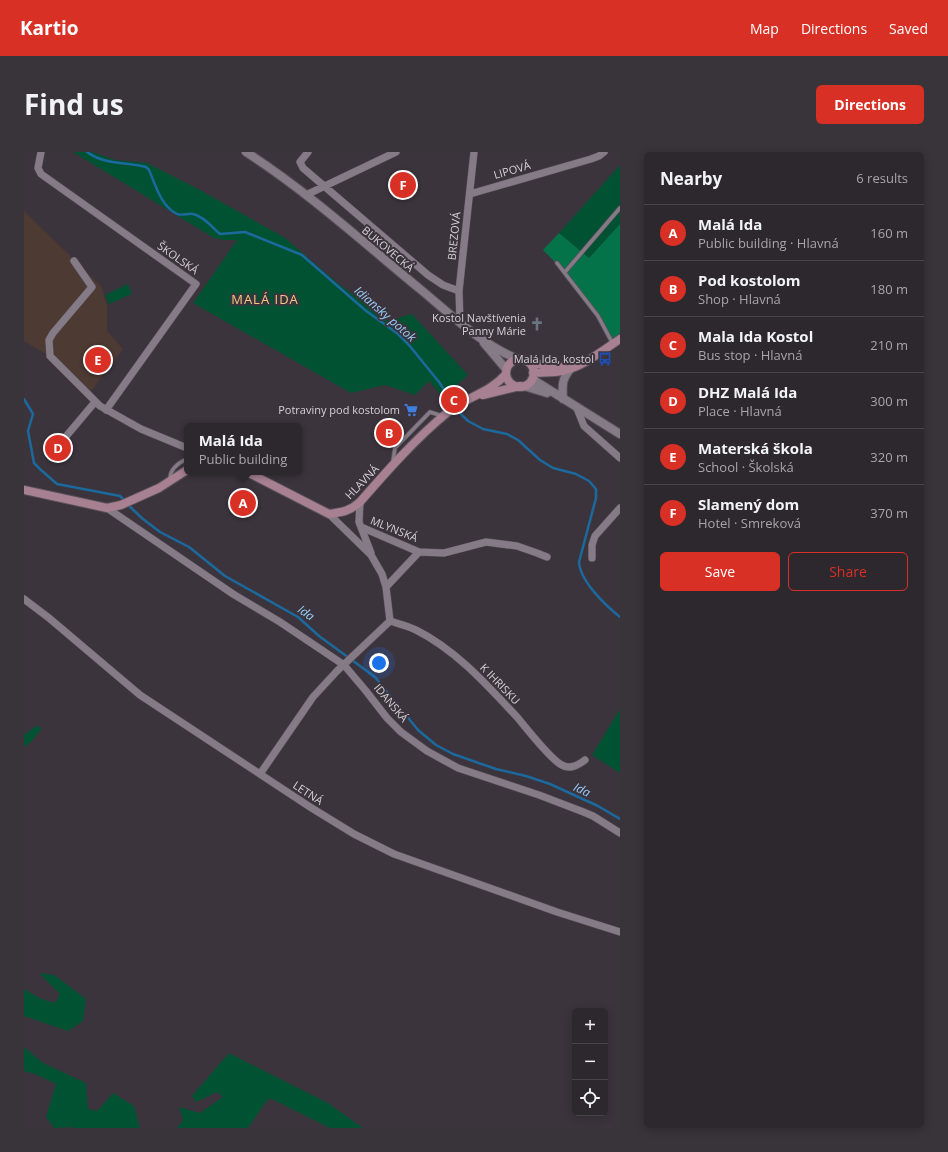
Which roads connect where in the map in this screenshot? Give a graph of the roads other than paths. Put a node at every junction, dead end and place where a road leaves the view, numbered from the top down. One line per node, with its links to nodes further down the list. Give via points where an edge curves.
1 (42, 152): 28 (street, ŠKOLSKÁ, via 38,168 41,174 196,284)
2 (246, 152): 9 (street, BUKOVECKÁ)
3 (308, 152): 7 (street, via 300,162 301,166)
4 (396, 152): 7 (street)
5 (474, 152): 8 (street, BREZOVÁ)
6 (604, 152): 8 (street, LIPOVÁ, via 591,159)
7 (324, 186): 9 (street); 14 (street, via 428,275 443,285)
8 (470, 194): 14 (street, BREZOVÁ)
9 (306, 195): 15 (street, BUKOVECKÁ)
10 (620, 208): 13 (lane)
11 (74, 261): 26 (street, via 92,287 53,332 49,340 50,356)
12 (557, 263): 13 (lane)
13 (565, 272): 17 (lane)
14 (459, 291): 15 (street, BREZOVÁ)
15 (460, 322): 16 (street, BUKOVECKÁ)
16 (477, 335): 18 (street, BUKOVECKÁ); 21 (street)
17 (616, 341): 20 (main road)
18 (518, 359): 19 (main road); 21 (main road, HLAVNÁ, via 510,363)
19 (527, 361): 20 (main road); 22 (main road, via 531,364)
20 (572, 368): 22 (main road); 25 (street, via 563,381)
21 (506, 372): 23 (main road, via 511,384); 24 (main road, HLAVNÁ, via 496,384)
22 (533, 376): 23 (main road, HLAVNÁ); 25 (street)
23 (522, 386): 24 (main road, HLAVNÁ); 25 (street)
24 (474, 397): 29 (main road, HLAVNÁ)
25 (563, 399): 27 (street)
26 (95, 402): 28 (street); 31 (street)
27 (576, 406): 30 (street); 33 (street, via 584,426)
28 (106, 410): 32 (street, via 140,429)
29 (446, 414): 35 (main road, HLAVNÁ); 35 (lane, via 430,412 425,416 395,448)
30 (620, 434)
31 (63, 440)
32 (184, 447)
33 (620, 458)
34 (184, 461): 38 (lane, via 173,469)
35 (392, 467): 40 (main road, HLAVNÁ)
36 (184, 472): 38 (main road)
37 (254, 475): 43 (main road)
38 (170, 480): 41 (main road, via 159,488 121,505)
39 (24, 490): 41 (main road)
40 (360, 502): 43 (main road, HLAVNÁ, via 344,512); 44 (street)
41 (107, 508): 52 (street, IDANSKÁ, via 233,594)
42 (620, 508): 48 (street, via 595,536)
43 (329, 514): 46 (street)
44 (361, 528): 45 (street, MLYNSKÁ); 46 (street)
45 (419, 552): 47 (street, MLYNSKÁ, via 444,553 486,542 517,546); 49 (street, MLYNSKÁ)
46 (371, 555): 49 (street)
47 (547, 557)
48 (592, 558)
49 (386, 587): 51 (street)
50 (24, 599): 54 (street, LETNÁ, via 140,695)
51 (390, 620): 52 (street); 53 (street, K IHRISKU, via 416,630 456,657 480,678 560,764 572,767)
52 (345, 664): 54 (street, via 313,697); 55 (street, IDANSKÁ, via 387,718 417,745 437,758 458,768 581,811)
53 (585, 760)
54 (260, 774): 56 (street, LETNÁ, via 354,834 394,854)
55 (620, 833)
56 (620, 932)

